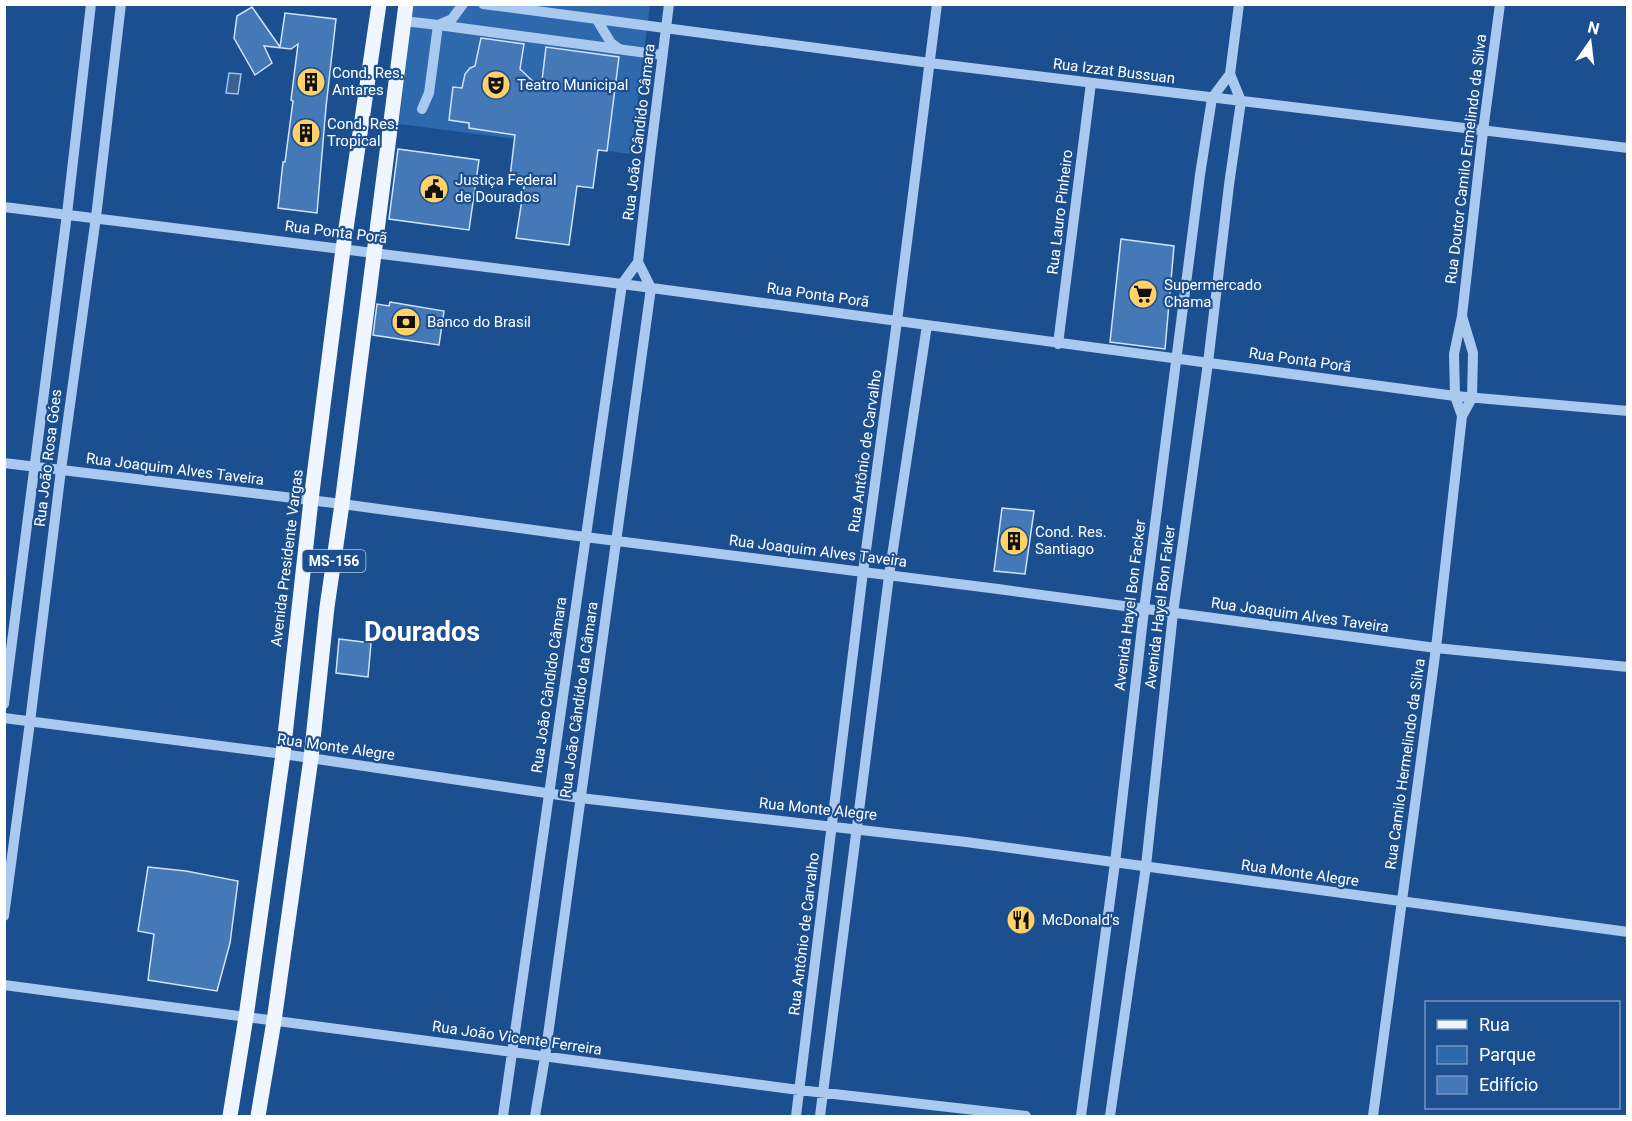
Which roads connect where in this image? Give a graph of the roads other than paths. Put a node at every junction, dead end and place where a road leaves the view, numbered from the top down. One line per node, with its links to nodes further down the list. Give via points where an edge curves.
1 (92, 4): 26 (street, Rua João Rosa Góes)
2 (121, 4): 27 (street, Rua João Rosa Góes)
3 (379, 4): 28 (main road, Avenida Presidente Vargas)
4 (406, 4): 12 (main road, MS-156)
5 (463, 4): 13 (street, via 452,19)
6 (483, 4): 11 (street, Rua Izzat Bussuan)
7 (669, 4): 14 (street, Rua João Cândido Câmara)
8 (937, 4): 17 (street, Rua Antônio de Carvalho)
9 (1239, 4): 18 (street)
10 (1500, 4): 23 (street, Rua Doutor Camilo Ermelindo da Silva)
11 (597, 20): 14 (street, Rua Izzat Bussuan); 15 (street)
12 (404, 21): 13 (street); 29 (main road, MS-156)
13 (438, 25): 15 (street); 22 (street, via 429,93)
14 (666, 30): 16 (street, Rua João Cândido Câmara); 17 (street, Rua Izzat Bussuan)
15 (619, 49): 16 (street)
16 (662, 55): 30 (street, Rua João Cândido Câmara)
17 (930, 63): 19 (street, Rua Izzat Bussuan); 34 (street, Rua Antônio de Carvalho)
18 (1230, 74): 20 (street); 21 (street)
19 (1091, 83): 20 (street, Rua Izzat Bussuan); 36 (street, Rua Lauro Pinheiro)
20 (1212, 98): 21 (street, Rua Izzat Bussuan); 37 (street, Avenida Hayel Bon Facker)
21 (1241, 101): 23 (street, Rua Izzat Bussuan); 38 (street, Avenida Hayel Bon Faker)
22 (422, 108)
23 (1483, 131): 24 (street, Rua Izzat Bussuan); 33 (street, Rua Doutor Camilo Ermelindo da Silva)
24 (1628, 148)
25 (4, 207): 26 (street, Rua Ponta Porã)
26 (67, 214): 27 (street, Rua Ponta Porã); 44 (street, Rua João Rosa Góes)
27 (96, 217): 28 (street, Rua Ponta Porã); 45 (street, Rua João Rosa Góes)
28 (343, 249): 29 (street, Rua Ponta Porã); 46 (main road, Avenida Presidente Vargas)
29 (374, 252): 31 (street, Rua Ponta Porã); 47 (main road, MS-156)
30 (638, 262): 31 (street, Rua João Cândido Câmara); 32 (street)
31 (622, 284): 32 (street, Rua Ponta Porã); 48 (street, Rua João Cândido Câmara)
32 (651, 288): 34 (street, Rua Ponta Porã); 49 (street, Rua João Cândido da Câmara)
33 (1462, 316): 39 (street, Rua Camilo Hermelindo da Silva, via 1454,354); 40 (street, Rua Camilo Hermelindo da Silva, via 1473,353)
34 (897, 321): 35 (street, Rua Ponta Porã); 50 (street, Rua Antônio de Carvalho)
35 (927, 325): 36 (street, Rua Ponta Porã); 51 (street)
36 (1058, 344): 37 (street, Rua Ponta Porã)
37 (1177, 359): 38 (street, Rua Ponta Porã); 52 (street, Avenida Hayel Bon Facker)
38 (1208, 363): 39 (street, Rua Ponta Porã); 53 (street, Avenida Hayel Bon Faker)
39 (1455, 396): 40 (street, Rua Ponta Porã); 42 (street, Rua Camilo Hermelindo da Silva)
40 (1472, 398): 41 (street, Rua Ponta Porã); 42 (street, Rua Camilo Hermelindo da Silva)
41 (1628, 411)
42 (1462, 416): 54 (street, Rua Camilo Hermelindo da Silva)
43 (4, 463): 44 (street, Rua Joaquim Alves Taveira)
44 (34, 467): 45 (street, Rua Joaquim Alves Taveira); 56 (street, Rua João Rosa Góes)
45 (61, 470): 46 (street, Rua Joaquim Alves Taveira); 58 (street, Rua João Rosa Góes)
46 (311, 500): 47 (street, Rua Joaquim Alves Taveira); 59 (main road, Avenida Presidente Vargas)
47 (342, 504): 48 (street, Rua Joaquim Alves Taveira); 60 (main road, MS-156)
48 (585, 537): 49 (street, Rua Joaquim Alves Taveira); 61 (street, Rua João Cândido Câmara)
49 (617, 541): 50 (street, Rua Joaquim Alves Taveira); 62 (street, Rua João Cândido da Câmara)
50 (863, 572): 51 (street, Rua Joaquim Alves Taveira); 63 (street, Rua Antônio de Carvalho)
51 (889, 576): 52 (street, Rua Joaquim Alves Taveira); 64 (street)
52 (1144, 610): 53 (street, Rua Joaquim Alves Taveira); 65 (street, Avenida Hayel Bon Facker)
53 (1173, 613): 54 (street, Rua Joaquim Alves Taveira); 66 (street, Avenida Hayel Bon Faker)
54 (1436, 648): 55 (street, Rua Joaquim Alves Taveira); 67 (street, Rua Camilo Hermelindo da Silva)
55 (1628, 667)
56 (4, 704)
57 (4, 718): 58 (street, Rua Monte Alegre)
58 (30, 722): 59 (street, Rua Monte Alegre); 68 (street, Rua João Rosa Góes)
59 (283, 754): 60 (street, Rua Monte Alegre); 70 (main road, Avenida Presidente Vargas)
60 (312, 758): 61 (street, Rua Monte Alegre); 71 (main road, MS-156)
61 (549, 794): 62 (street, Rua Monte Alegre); 75 (street, Rua João Cândido Câmara)
62 (580, 798): 63 (street, Rua Monte Alegre); 76 (street, Rua João Cândido da Câmara)
63 (832, 826): 64 (street, Rua Monte Alegre); 77 (street, Rua Antônio de Carvalho)
64 (857, 829): 65 (street, Rua Monte Alegre); 78 (street)
65 (1115, 863): 66 (street, Rua Monte Alegre); 86 (street, Avenida Hayel Bon Facker)
66 (1146, 866): 67 (street, Rua Monte Alegre); 87 (street, Avenida Hayel Bon Faker)
67 (1402, 902): 69 (street, Rua Monte Alegre); 88 (street, Rua Camilo Hermelindo da Silva)
68 (4, 916)
69 (1628, 932)
70 (256, 946): 71 (main road); 73 (main road, Avenida Presidente Vargas)
71 (284, 950): 74 (main road, MS-156)
72 (4, 985): 73 (street, Rua João Vicente Ferreira)
73 (246, 1017): 74 (street, Rua João Vicente Ferreira); 79 (main road, Avenida Presidente Vargas)
74 (274, 1021): 75 (street, Rua João Vicente Ferreira); 80 (main road, MS-156)
75 (513, 1052): 76 (street, Rua João Vicente Ferreira); 81 (street, Rua João Cândido Câmara)
76 (545, 1057): 77 (street, Rua João Vicente Ferreira); 82 (street, Rua João Cândido da Câmara)
77 (799, 1090): 78 (street, Rua João Vicente Ferreira); 83 (street, Rua Antônio de Carvalho)
78 (822, 1092): 84 (street); 85 (street, Rua João Vicente Ferreira)
79 (230, 1116)
80 (258, 1116)
81 (503, 1116)
82 (536, 1116)
83 (796, 1116)
84 (820, 1116)
85 (1026, 1116)
86 (1081, 1116)
87 (1110, 1116)
88 (1373, 1116)

